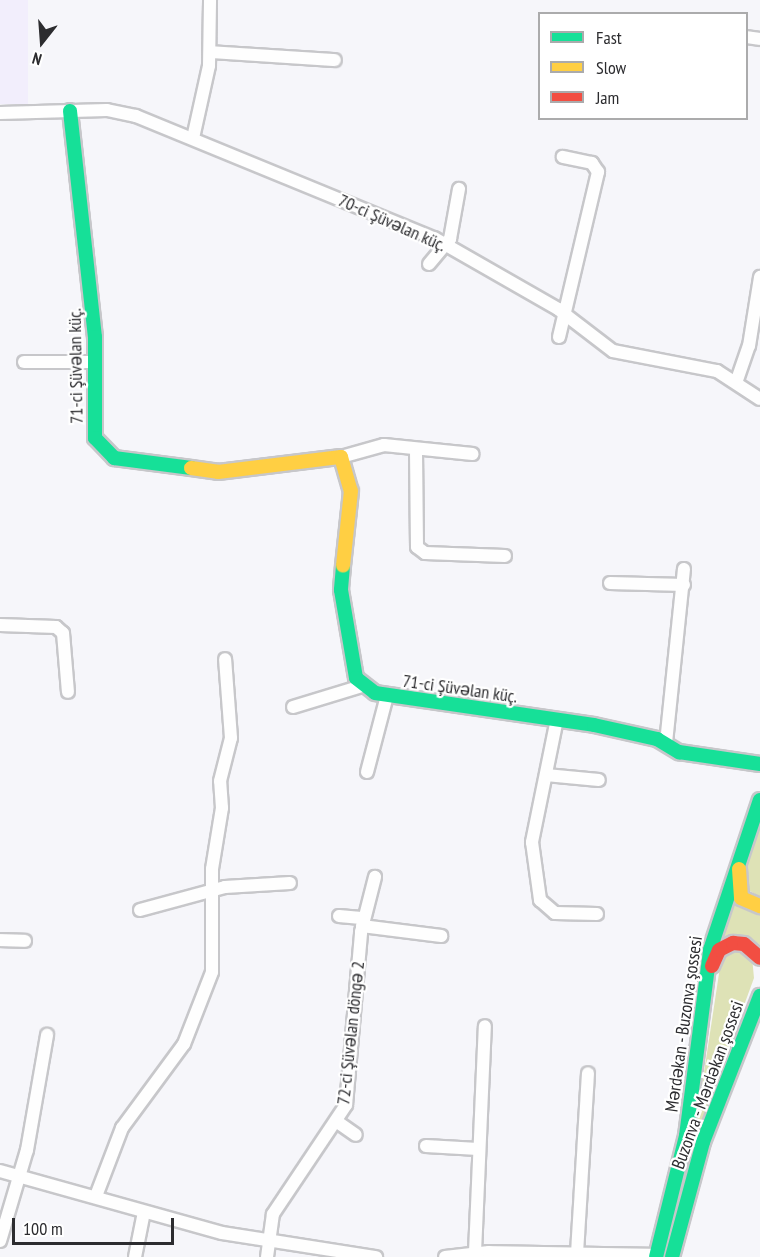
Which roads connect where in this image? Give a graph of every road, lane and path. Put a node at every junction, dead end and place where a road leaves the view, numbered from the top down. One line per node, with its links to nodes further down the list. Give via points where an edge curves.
1 (210, 0): 2 (street)
2 (210, 52): 3 (street); 6 (street)
3 (335, 60)
4 (70, 111): 5 (street, 70-ci Şüvəlan küç.); 6 (street, 70-ci Şüvəlan küç., via 124,112); 15 (street, 71-ci Şüvəlan küç.)
5 (0, 113)
6 (193, 138): 9 (street, 70-ci Şüvəlan küç.)
7 (563, 157): 12 (street, via 592,163 598,172)
8 (459, 189): 9 (street)
9 (446, 245): 10 (street); 12 (street, 70-ci Şüvəlan küç.)
10 (429, 264)
11 (760, 277): 16 (street, via 750,346)
12 (567, 316): 13 (street); 16 (street, 70-ci Şüvəlan küç., via 621,354)
13 (559, 337)
14 (24, 362): 15 (street)
15 (96, 362): 20 (street, 71-ci Şüvəlan küç., via 95,438 114,458 218,472)
16 (737, 380): 17 (street, 70-ci Şüvəlan küç.)
17 (760, 399)
18 (416, 452): 19 (street); 20 (street, via 365,447); 21 (street, via 417,548 425,553)
19 (473, 454)
20 (341, 457): 27 (street, via 351,491 341,590 354,672)
21 (505, 556)
22 (684, 569): 24 (street)
23 (610, 583): 24 (street)
24 (684, 585): 32 (street)
25 (0, 625): 28 (street, via 56,627 63,633)
26 (225, 658): 41 (street, via 231,738 220,781)
27 (362, 686): 29 (street, 71-ci Şüvəlan küç.); 30 (street)
28 (68, 692)
29 (387, 696): 31 (street, 71-ci Şüvəlan küç.); 34 (street)
30 (293, 707)
31 (557, 719): 32 (street, 71-ci Şüvəlan küç.); 35 (street)
32 (666, 743): 33 (street, 71-ci Şüvəlan küç., via 679,752)
33 (760, 764)
34 (367, 772)
35 (546, 775): 36 (street); 44 (street, via 532,842 540,900 555,913)
36 (599, 780)
37 (760, 800): 38 (street, Mərdəkan - Buzonva şossesi)
38 (749, 828): 42 (street, via 737,891 748,903); 51 (street, Mərdəkan - Buzonva şossesi, via 721,909)
39 (375, 877): 46 (street, 72-ci Şüvəlan döngə 2)
40 (290, 884): 41 (street)
41 (215, 891): 43 (street); 62 (street, via 212,972 197,1017 184,1044 122,1128)
42 (760, 906)
43 (140, 910)
44 (597, 914)
45 (339, 916): 46 (street)
46 (363, 922): 47 (street); 56 (street, 72-ci Şüvəlan döngə 2, via 346,1105)
47 (441, 936)
48 (0, 940): 49 (street)
49 (25, 941)
50 (760, 958): 51 (street, via 744,944 724,945)
51 (704, 988): 69 (street, Mərdəkan - Buzonva şossesi, via 686,1136)
52 (760, 996): 74 (street, Buzonva - Mərdəkan şossesi, via 703,1142)
53 (485, 1026): 59 (street)
54 (47, 1035): 61 (street)
55 (588, 1073): 67 (street)
56 (336, 1121): 57 (street); 64 (street, 72-ci Şüvəlan döngə 2, via 273,1214)
57 (356, 1135)
58 (426, 1146): 59 (street)
59 (478, 1149): 66 (street)
60 (0, 1171): 61 (street)
61 (21, 1177): 62 (street); 65 (street)
62 (96, 1196): 63 (street)
63 (144, 1212): 64 (street); 70 (street)
64 (266, 1240): 71 (street); 72 (street)
65 (0, 1241)
66 (475, 1252): 68 (street); 73 (street)
67 (577, 1253): 68 (street); 69 (street)
68 (558, 1255)
69 (657, 1256)
70 (135, 1257)
71 (267, 1257)
72 (376, 1257)
73 (445, 1257)
74 (672, 1257)

